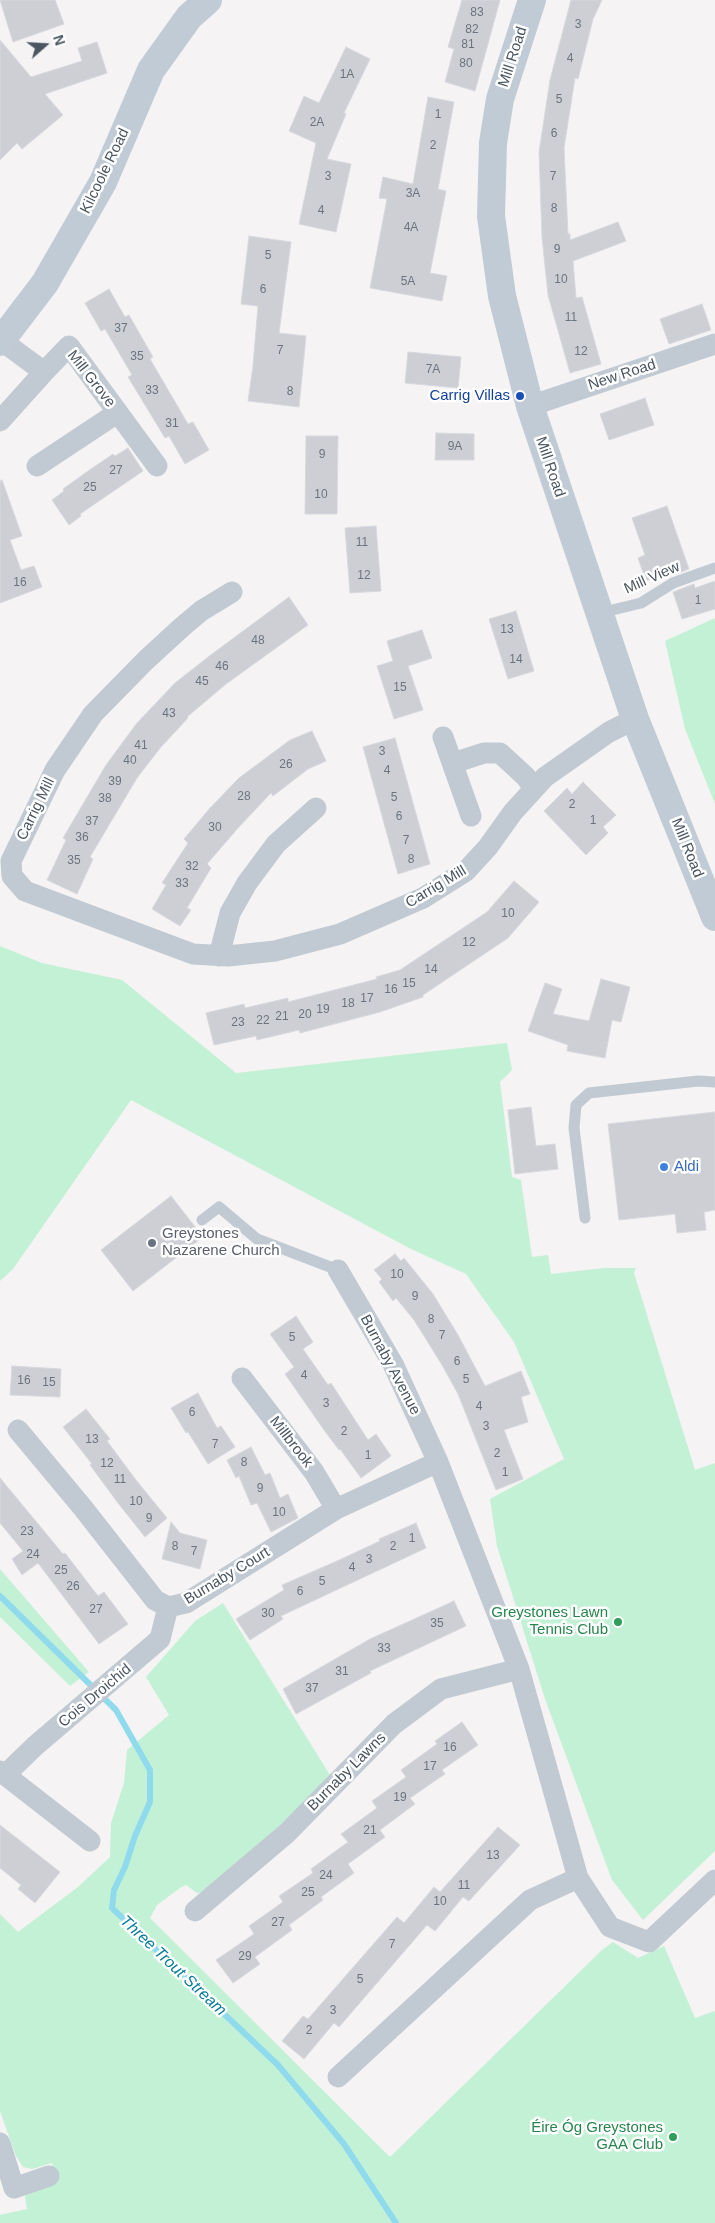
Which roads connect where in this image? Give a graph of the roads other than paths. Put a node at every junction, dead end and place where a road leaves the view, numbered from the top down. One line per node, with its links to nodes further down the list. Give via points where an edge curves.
1 (208, 0): 3 (main road, Kilcoole Road, via 189,17 151,70 103,182 45,283)
2 (532, 0): 6 (main road, Mill Road, via 500,99 493,144 491,216 502,296)
3 (1, 342): 5 (street)
4 (715, 344): 6 (street, New Road)
5 (44, 372): 7 (street, Mill Grove, via 70,346); 8 (street, Mill Grove)
6 (530, 406): 13 (main road, Mill Road)
7 (118, 413): 9 (street, Mill Grove); 10 (street, Mill Grove)
8 (0, 421)
9 (37, 466)
10 (157, 466)
11 (715, 568): 13 (lane, Mill View, via 673,583 641,603)
12 (232, 592): 21 (street, Carrig Mill, via 182,627 92,714 55,770 11,861 12,876 25,892 193,954)
13 (600, 613): 14 (main road, Mill Road)
14 (635, 719): 17 (street, Carrig Mill, via 609,732 545,777); 20 (main road, Mill Road)
15 (443, 737): 16 (street)
16 (453, 763): 17 (street, via 484,753 500,753); 19 (street)
17 (534, 789): 21 (street, Carrig Mill, via 466,871 423,898 340,934 275,951)
18 (316, 808): 21 (street, via 276,844 247,882 230,913)
19 (471, 816)
20 (715, 917)
21 (219, 956)
22 (715, 1082): 23 (lane, via 589,1093 576,1105 574,1128)
23 (585, 1218)
24 (202, 1220): 25 (lane, via 219,1207 257,1239)
25 (338, 1270): 28 (street, Burnaby Avenue, via 393,1364)
26 (242, 1378): 29 (street, Millbrook, via 314,1472)
27 (18, 1430): 30 (street, Burnaby Court, via 155,1600)
28 (438, 1462): 29 (street, Burnaby Court); 31 (street)
29 (336, 1509): 30 (street, Burnaby Court, via 186,1603)
30 (168, 1607): 32 (street, Cois Droichid, via 160,1639)
31 (519, 1669): 34 (street); 36 (street, Burnaby Lawns, via 441,1690 394,1724 287,1833)
32 (2, 1773): 33 (street, Cois Droichid)
33 (90, 1841)
34 (578, 1878): 35 (street, via 610,1927 649,1942); 37 (street, via 530,1900)
35 (715, 1880)
36 (195, 1911)
37 (338, 2077)
38 (0, 2143): 39 (street, via 14,2188)
39 (48, 2176)

